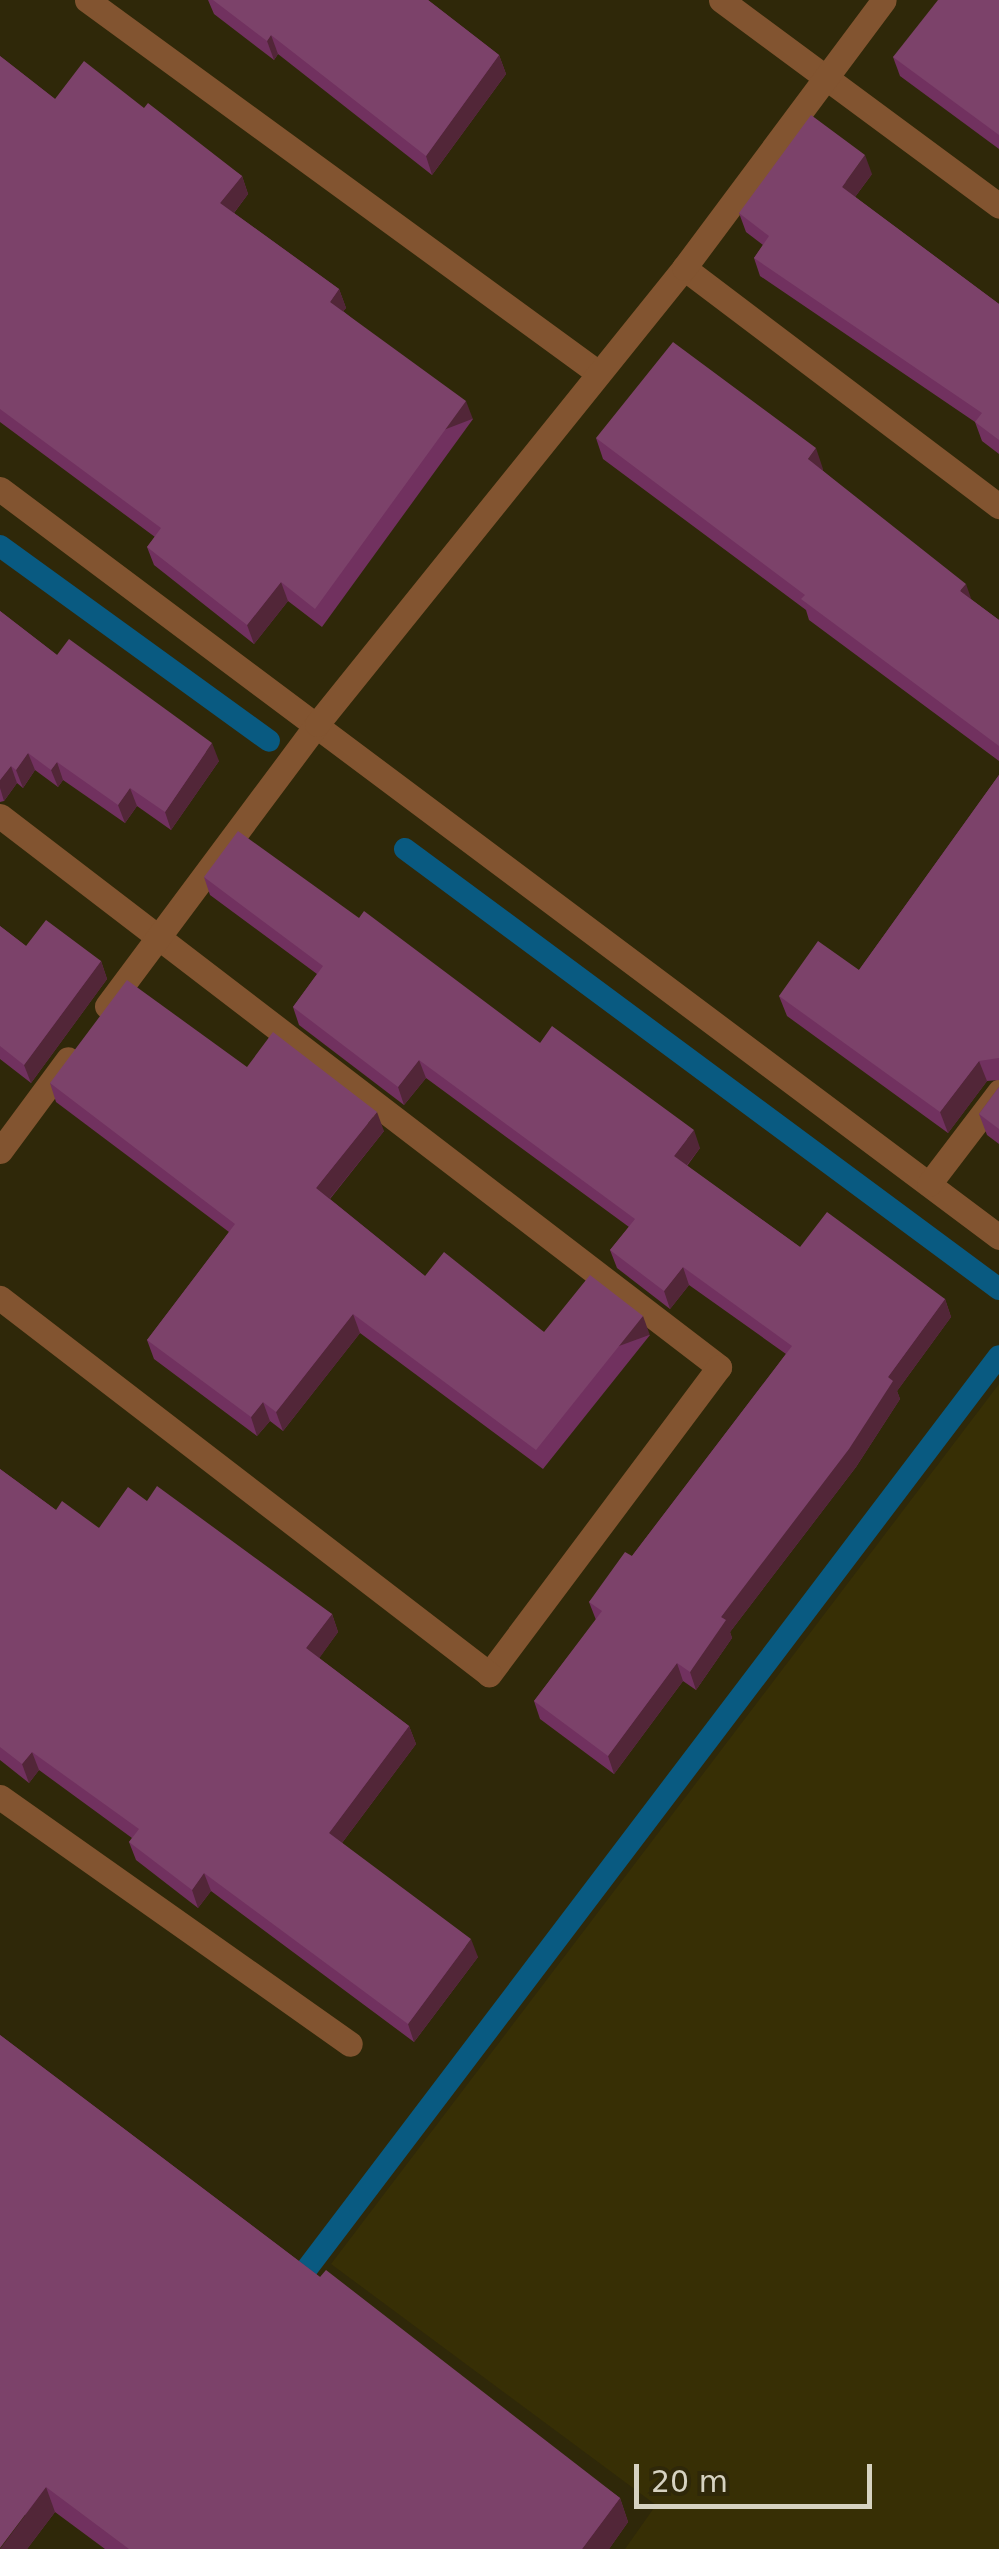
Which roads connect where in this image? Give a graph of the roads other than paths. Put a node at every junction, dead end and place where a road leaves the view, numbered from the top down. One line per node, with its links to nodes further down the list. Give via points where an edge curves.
1 (86, 0): 7 (street)
2 (722, 0): 4 (street)
3 (884, 0): 4 (street)
4 (826, 78): 5 (street); 6 (street)
5 (999, 206)
6 (684, 268): 7 (street); 9 (street)
7 (597, 372): 10 (street)
8 (0, 489): 10 (street)
9 (999, 506)
10 (316, 724): 12 (street); 15 (street)
11 (0, 816): 12 (street)
12 (160, 934): 14 (street); 17 (street, via 719,1367 490,1674)
13 (999, 1092): 15 (street)
14 (0, 1151)
15 (929, 1184): 16 (street)
16 (999, 1237)
17 (0, 1298)
18 (0, 1797): 19 (street)
19 (350, 2044)

